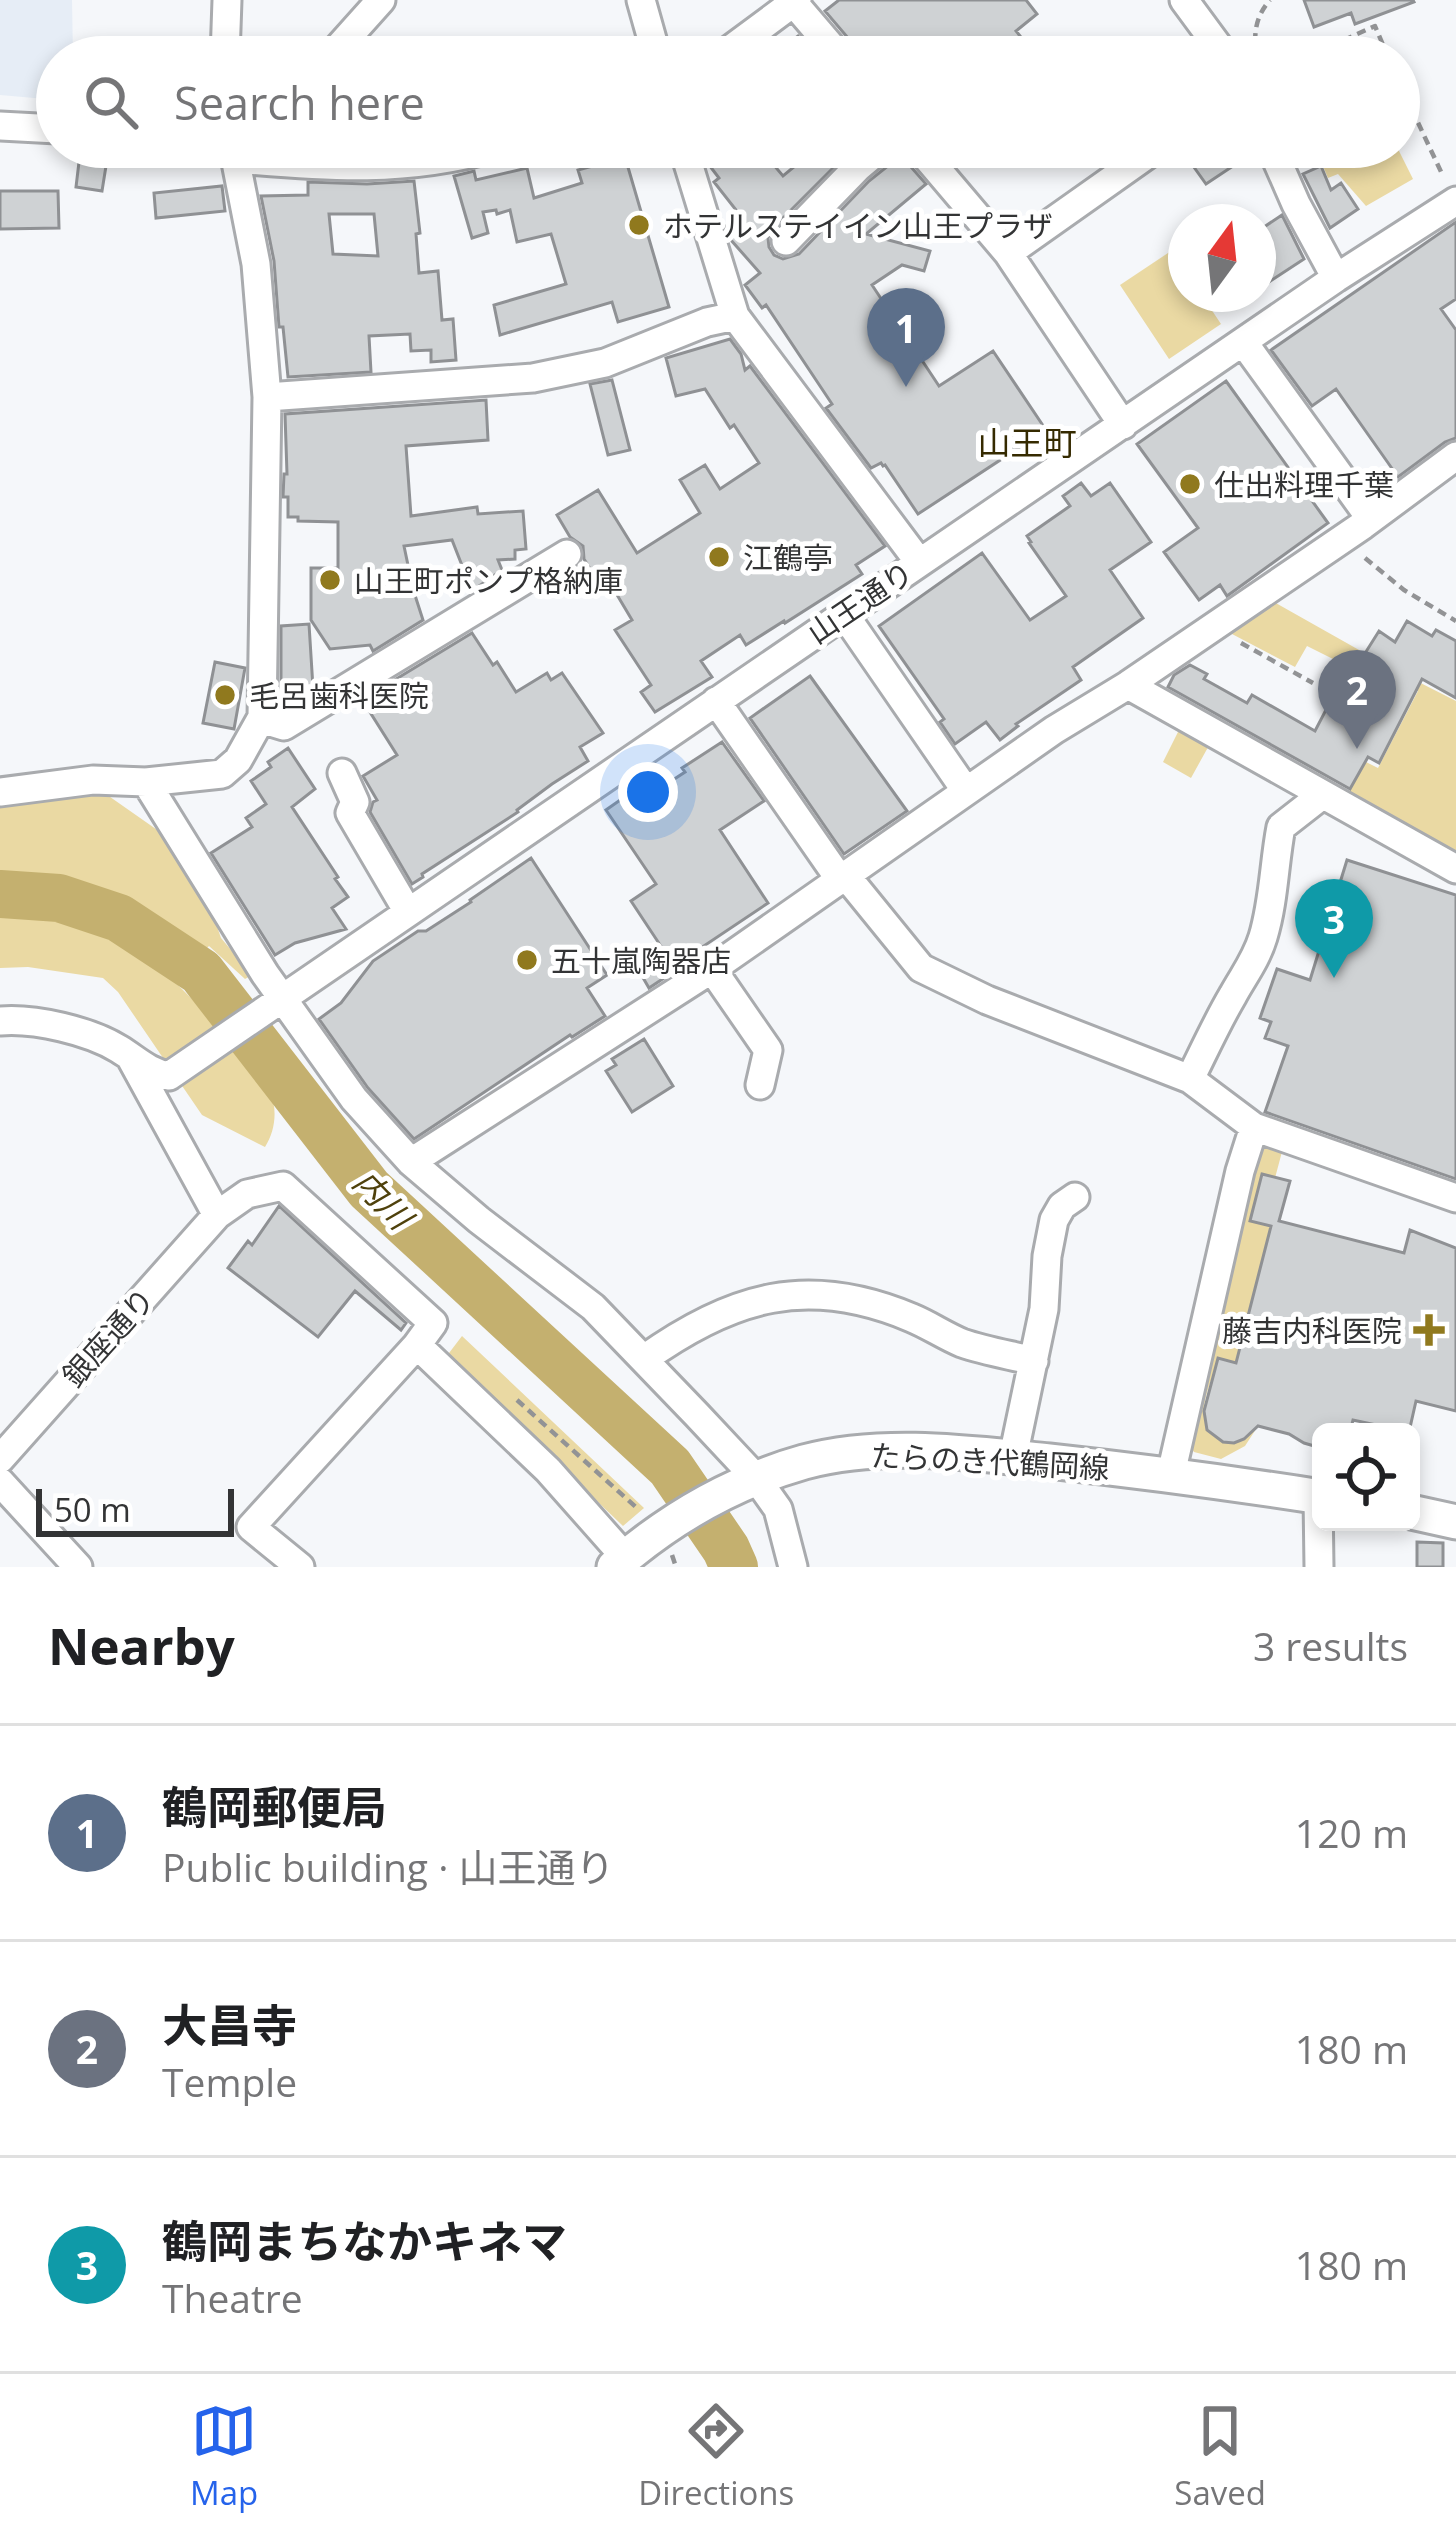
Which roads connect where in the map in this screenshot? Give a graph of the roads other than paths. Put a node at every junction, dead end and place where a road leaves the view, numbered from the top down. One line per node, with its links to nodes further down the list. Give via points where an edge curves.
1 (227, 0): 6 (street)
2 (381, 0): 7 (street)
3 (641, 0): 8 (street)
4 (1184, 0): 11 (street)
5 (795, 1): 9 (street); 10 (street)
6 (226, 36)
7 (349, 36)
8 (651, 36)
9 (748, 36)
10 (824, 36)
11 (1211, 36)
12 (0, 126): 13 (street)
13 (36, 128)
14 (237, 168): 26 (street, via 256,264)
15 (689, 168): 24 (street)
16 (857, 168): 21 (street)
17 (936, 168): 22 (street)
18 (1128, 168): 22 (street)
19 (1280, 168): 23 (street)
20 (1456, 201): 23 (street, 山王通り)
21 (786, 242)
22 (1008, 253): 27 (street)
23 (1336, 278): 25 (street, 山王通り)
24 (735, 316): 26 (street, via 605,363 533,378); 31 (street)
25 (1244, 343): 27 (street, 山王通り); 29 (street)
26 (267, 397): 35 (street)
27 (1123, 425): 31 (street, 山王通り)
28 (1456, 456): 29 (street)
29 (1371, 519): 33 (street)
30 (567, 554): 35 (street, via 284,725)
31 (919, 562): 32 (street, 山王通り)
32 (844, 614): 34 (street, 山王通り); 38 (street)
33 (1128, 685): 38 (street); 40 (street)
34 (716, 701): 42 (street); 43 (street, 山王通り)
35 (261, 719): 37 (street, via 222,774)
36 (342, 773): 43 (street, via 355,802 350,813)
37 (146, 782): 39 (street); 45 (street)
38 (966, 791): 42 (street)
39 (0, 792)
40 (1331, 800): 41 (street); 49 (street, via 1294,841 1275,878 1247,976)
41 (1456, 869)
42 (844, 879): 44 (street); 49 (street, via 920,968)
43 (408, 912): 45 (street, 山王通り)
44 (712, 969): 50 (street, via 768,1050); 53 (street)
45 (274, 1004): 48 (street, 山王通り); 53 (street)
46 (0, 1021): 47 (street, via 61,1028)
47 (130, 1056): 48 (street); 51 (street)
48 (169, 1076): 51 (street)
49 (1190, 1079): 52 (street)
50 (760, 1085)
51 (164, 1118): 56 (street)
52 (1254, 1127): 55 (street); 62 (street)
53 (411, 1162): 58 (street, via 593,1307)
54 (1075, 1197): 59 (street, via 1054,1220)
55 (1456, 1198)
56 (217, 1215): 57 (street, via 247,1194 283,1186 434,1324); 61 (street, 銀座通り)
57 (417, 1346): 69 (street); 71 (street, via 251,1527)
58 (644, 1359): 59 (street, via 730,1308 796,1294 891,1311); 64 (street)
59 (1034, 1361): 60 (street)
60 (1012, 1457): 62 (main road, たらのき代鶴岡線); 64 (main road, たらのき代鶴岡線, via 859,1453)
61 (0, 1459)
62 (1171, 1474): 65 (main road, たらのき代鶴岡線)
63 (0, 1482): 70 (street)
64 (744, 1483): 69 (main road, たらのき代鶴岡線); 72 (street, via 778,1509)
65 (1312, 1496)
66 (1420, 1515): 67 (main road)
67 (1456, 1522)
68 (1320, 1531): 73 (street)
69 (637, 1548)
70 (78, 1567)
71 (300, 1567)
72 (793, 1567)
73 (1319, 1567)

